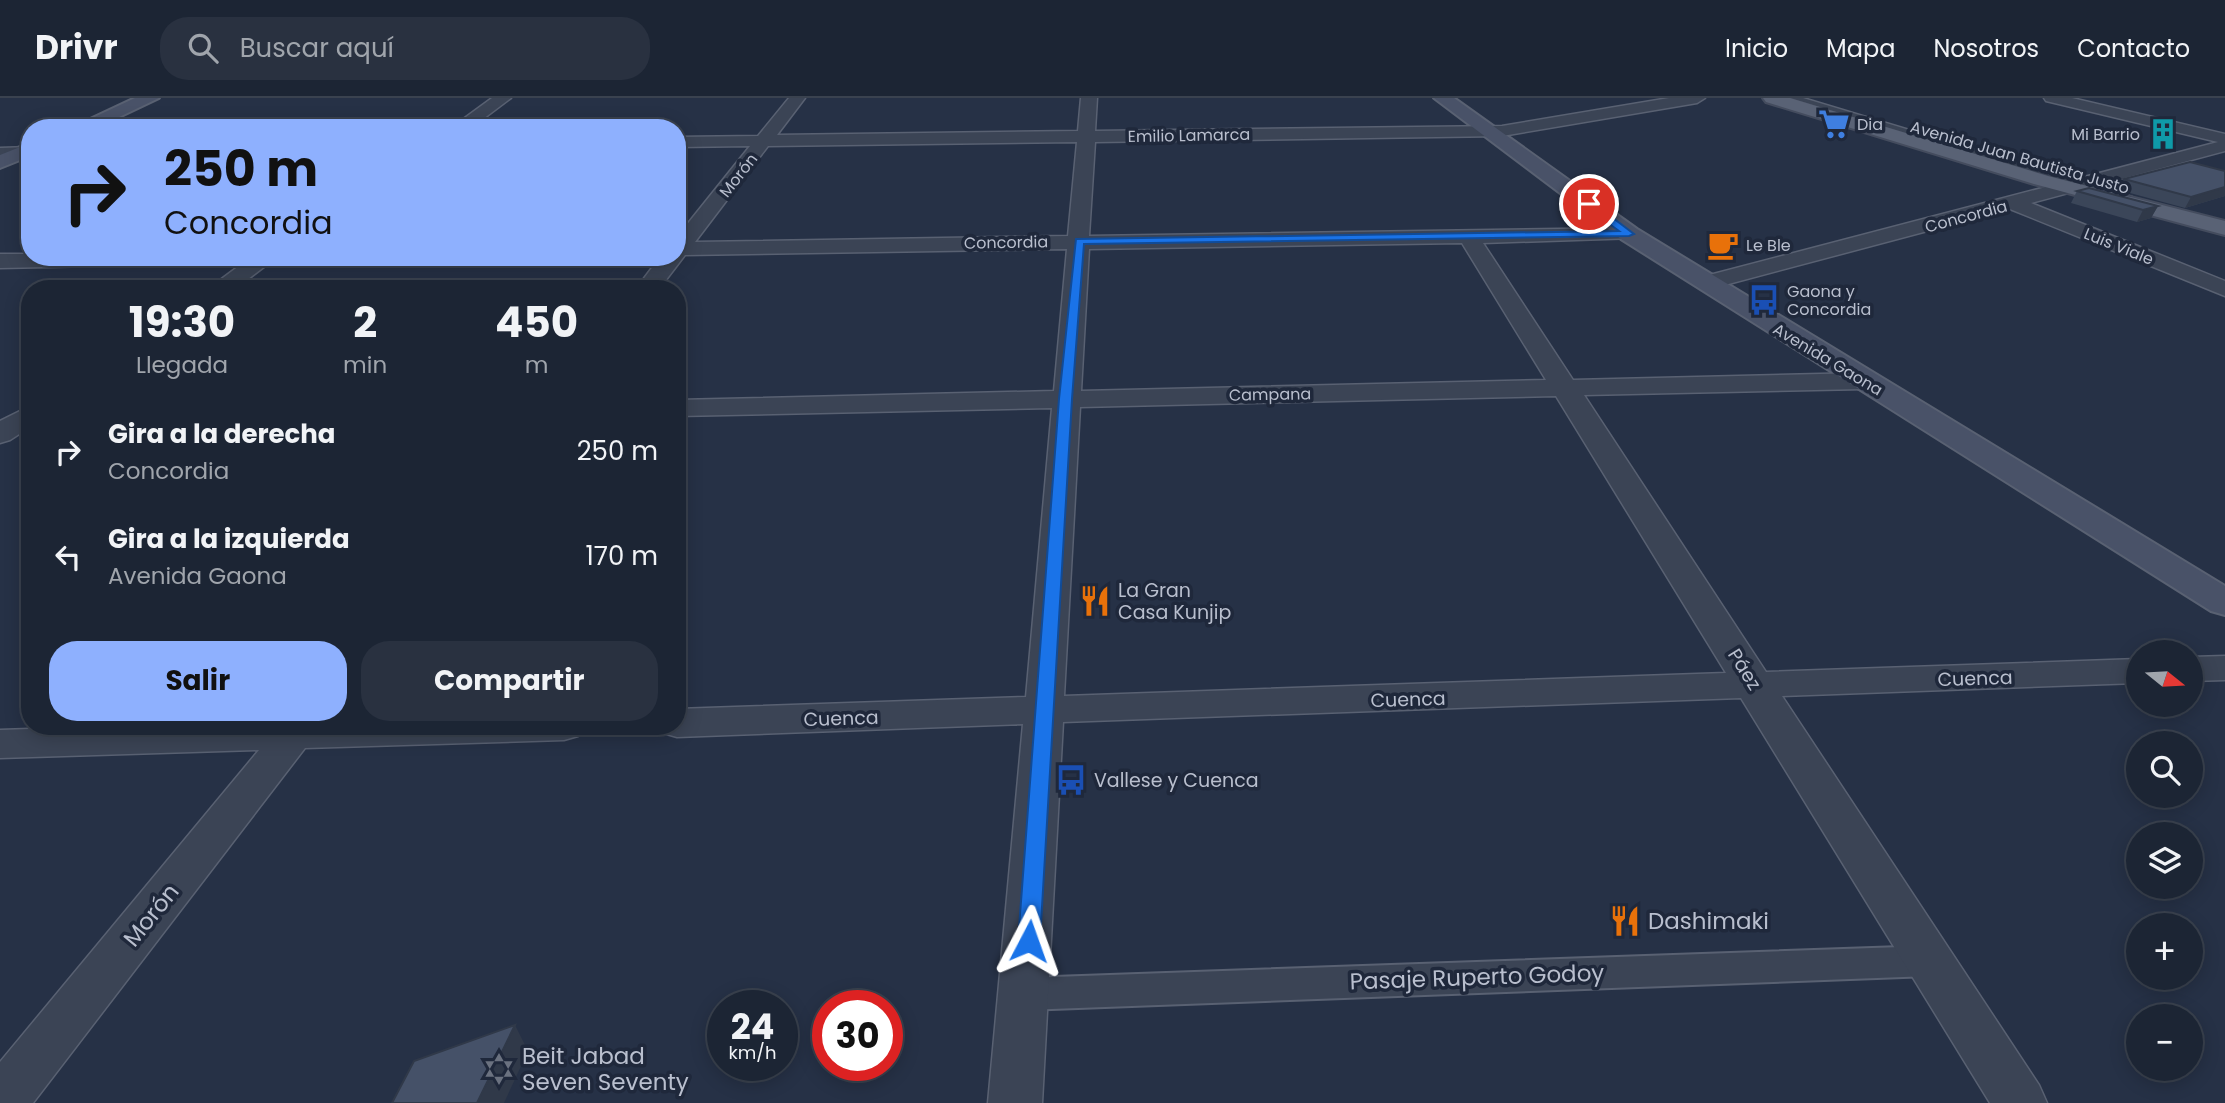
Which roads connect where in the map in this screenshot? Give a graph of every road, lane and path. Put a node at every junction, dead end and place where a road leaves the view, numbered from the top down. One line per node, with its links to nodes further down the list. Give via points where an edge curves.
1 (150, 98): 11 (main road)
2 (503, 98): 12 (street)
3 (797, 98): 16 (street, Morón)
4 (1090, 98): 14 (street)
5 (1444, 98): 13 (main road, Avenida Gaona)
6 (1697, 98): 13 (street, Emilio Lamarca, via 1527,129)
7 (1772, 98): 23 (main road, Avenida Juan Bautista Justo)
8 (1795, 98): 23 (lane)
9 (1817, 98): 23 (main road, Avenida Juan Bautista Justo)
10 (2052, 98): 15 (street)
11 (101, 119)
12 (472, 119)
13 (1488, 131): 14 (street, Emilio Lamarca); 28 (main road, Avenida Gaona)
14 (1086, 136): 16 (street, Emilio Lamarca); 31 (street)
15 (2225, 139)
16 (764, 141): 17 (street, Emilio Lamarca); 30 (street, Morón)
17 (686, 142)
18 (2225, 146): 23 (street, Concordia)
19 (21, 151): 20 (street)
20 (0, 153)
21 (21, 153): 22 (main road)
22 (0, 162)
23 (2086, 184): 24 (street, Concordia); 25 (main road, Avenida Juan Bautista Justo); 26 (lane); 27 (main road, Avenida Juan Bautista Justo)
24 (2012, 203): 39 (street, Concordia); 40 (street, Luis Viale)
25 (2225, 212)
26 (2225, 222)
27 (2225, 228)
28 (1629, 234): 29 (street, Concordia); 39 (main road, Avenida Gaona)
29 (1468, 236): 31 (street, Concordia); 42 (street, Páez)
30 (686, 241)
31 (1080, 241): 32 (street, Concordia); 43 (street)
32 (686, 252)
33 (0, 261): 34 (street)
34 (21, 261)
35 (253, 266): 37 (street)
36 (666, 266): 38 (street, Morón)
37 (232, 280)
38 (654, 280)
39 (1706, 283): 41 (main road, Avenida Gaona)
40 (2225, 289)
41 (1863, 381): 42 (street, Campana); 45 (main road, Avenida Gaona)
42 (1566, 388): 43 (street, Campana); 49 (street, Páez)
43 (1066, 399): 44 (street, Campana); 50 (street)
44 (686, 408)
45 (2225, 603)
46 (2225, 668): 47 (street)
47 (2203, 669)
48 (2126, 671): 49 (street, Cuenca)
49 (1755, 686): 50 (street, Cuenca); 55 (street, Páez)
50 (1044, 712): 51 (street, Cuenca); 56 (street)
51 (686, 723)
52 (192, 735): 54 (street)
53 (294, 735): 57 (street, Morón)
54 (0, 744)
55 (1930, 961): 56 (street, Pasaje Ruperto Godoy); 59 (street, Páez)
56 (1025, 994): 58 (street)
57 (0, 1103)
58 (1015, 1103)
59 (2020, 1103)

